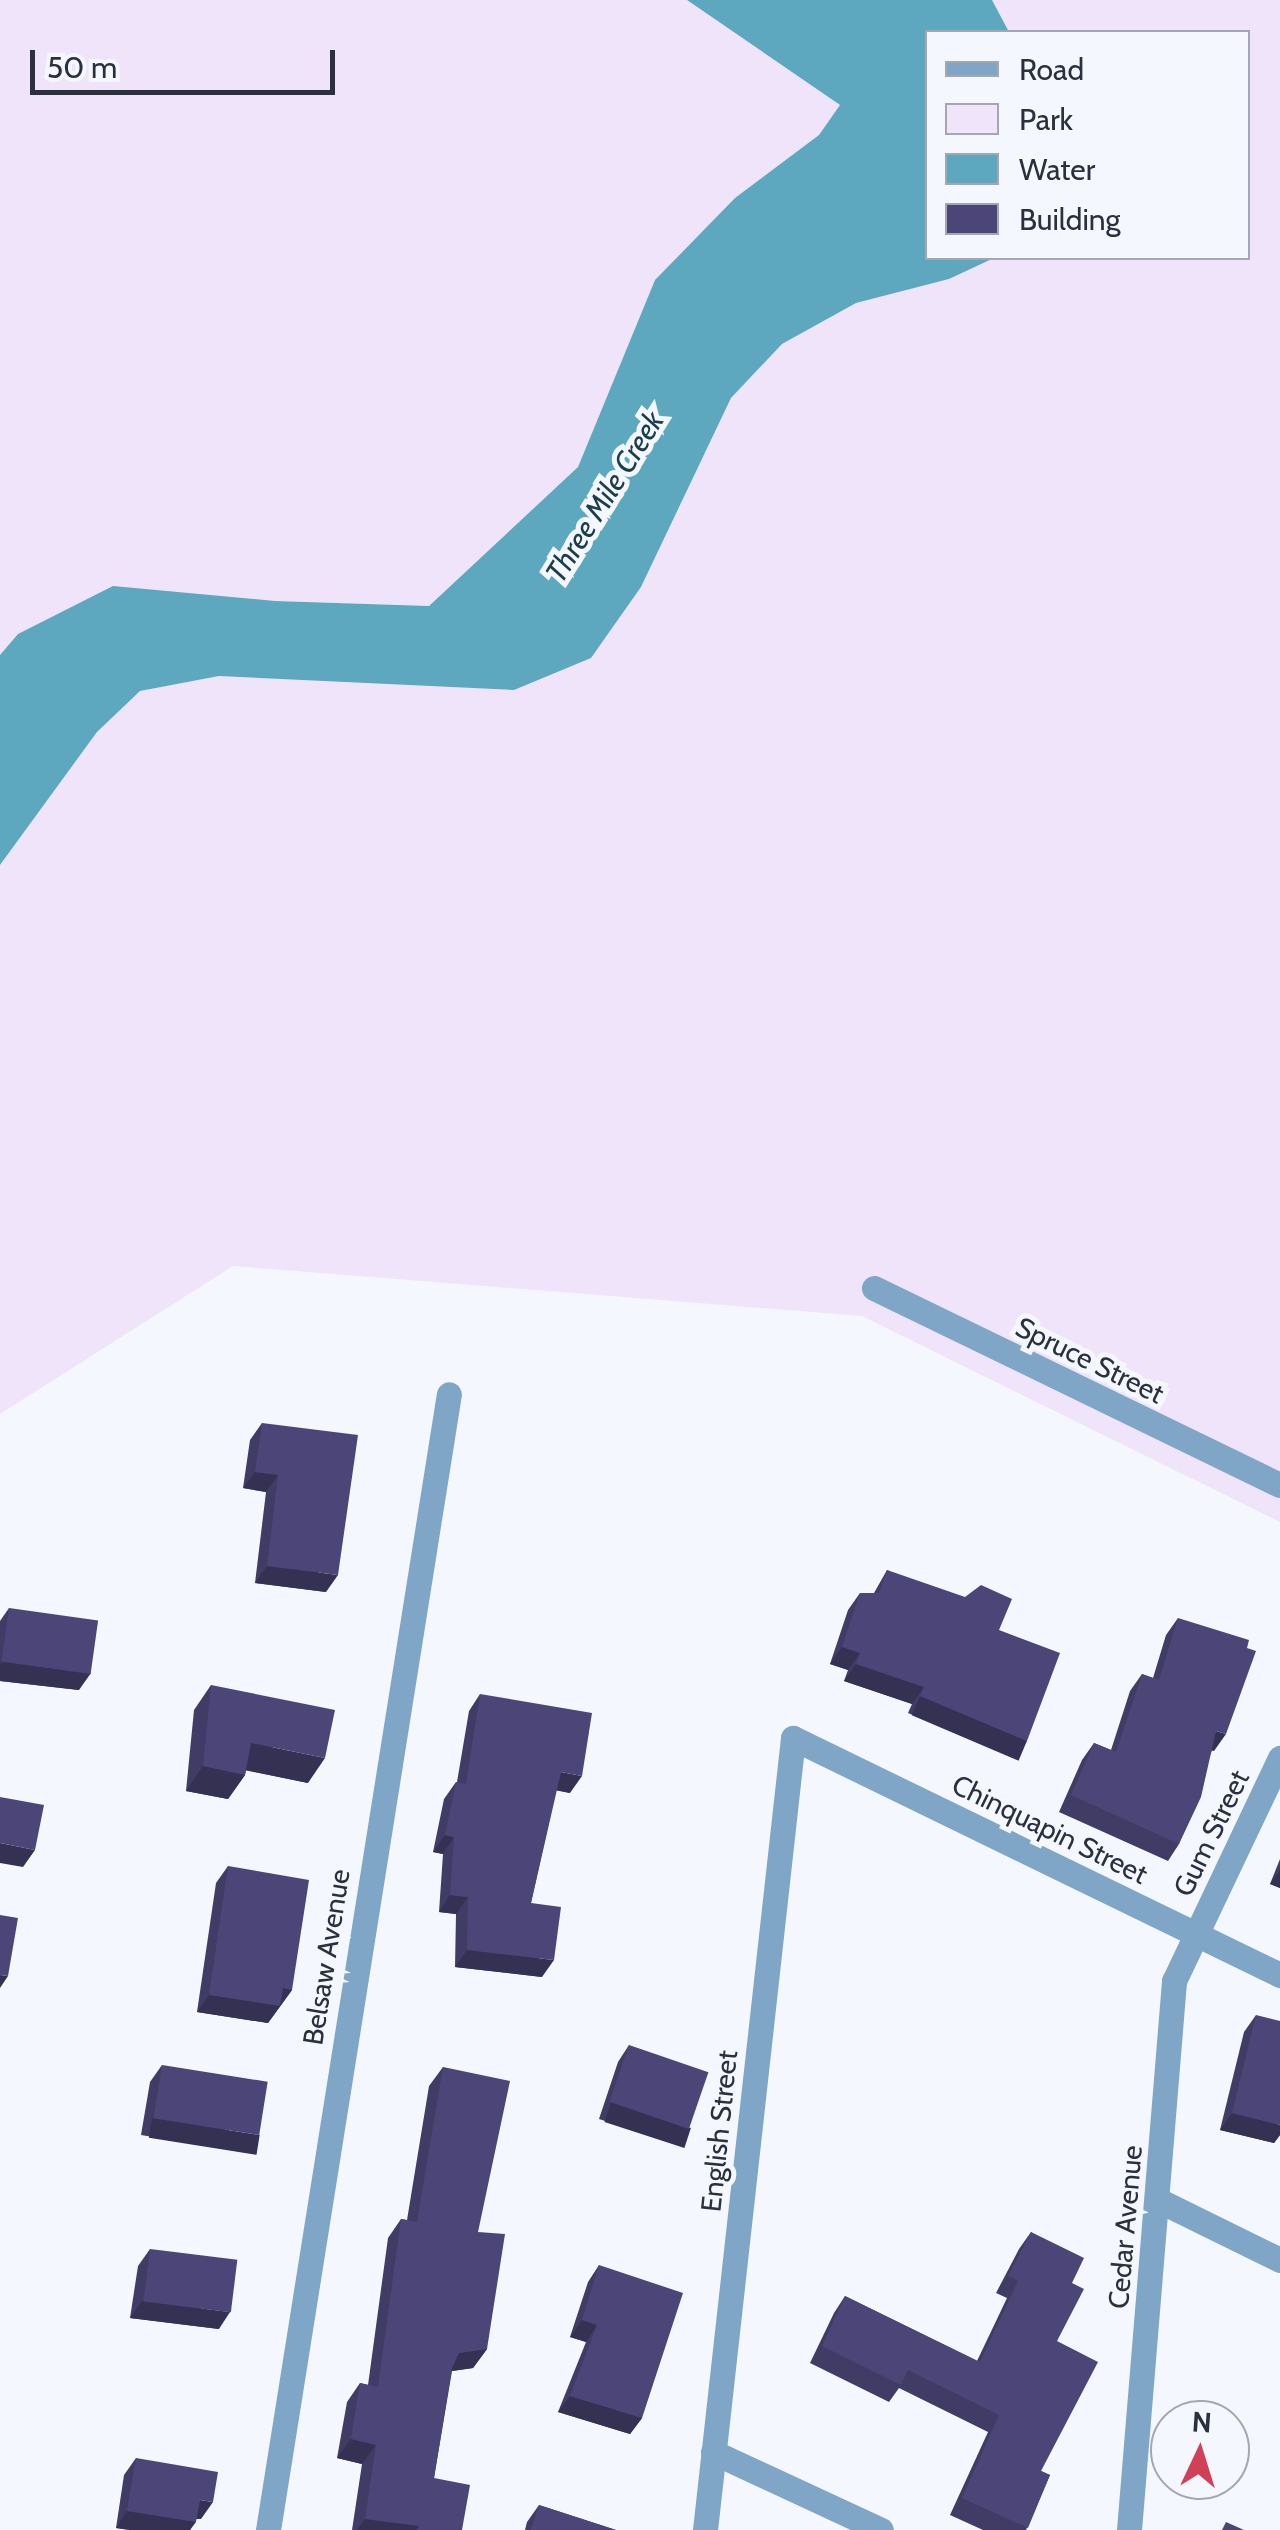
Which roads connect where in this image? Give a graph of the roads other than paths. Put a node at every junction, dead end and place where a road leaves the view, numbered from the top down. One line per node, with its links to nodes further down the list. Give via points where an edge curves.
1 (874, 1288): 3 (street, Spruce Street)
2 (450, 1394): 11 (street, Belsaw Avenue)
3 (1280, 1485)
4 (794, 1738): 6 (street, Chinquapin Street); 10 (street, English Street)
5 (1280, 1758): 6 (street, Gum Street)
6 (1196, 1934): 7 (street, Chinquapin Street); 8 (street, Cedar Avenue, via 1174,1982)
7 (1280, 1974)
8 (1158, 2200): 9 (street); 14 (street, Cedar Avenue)
9 (1280, 2260)
10 (713, 2452): 12 (street, English Street); 13 (street)
11 (268, 2530)
12 (706, 2530)
13 (881, 2530)
14 (1129, 2530)

